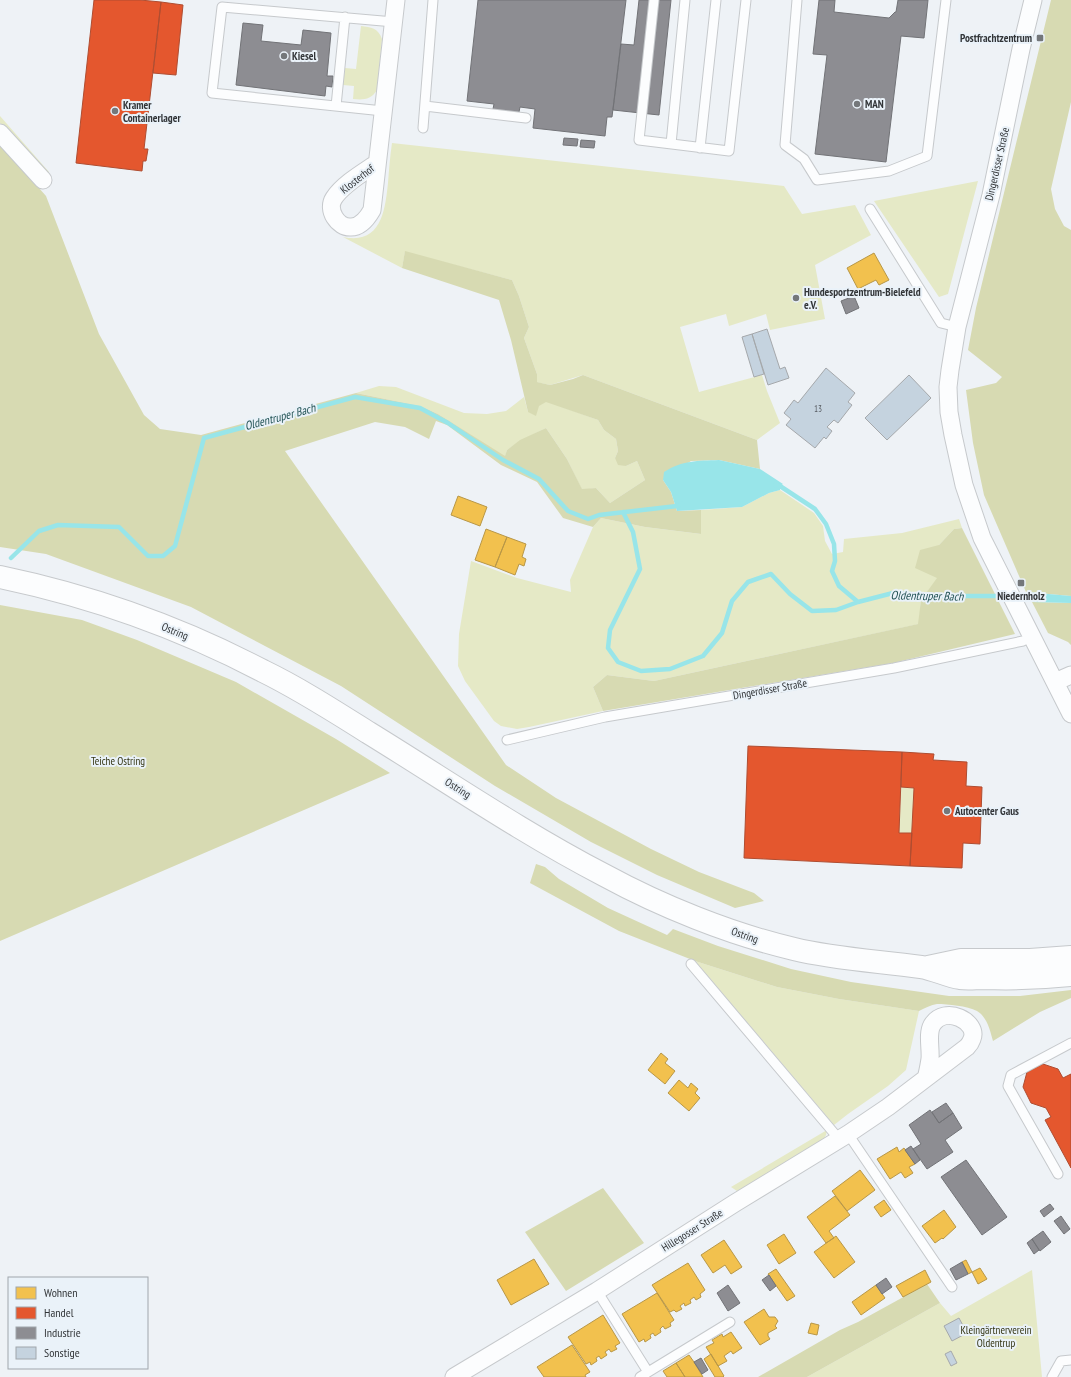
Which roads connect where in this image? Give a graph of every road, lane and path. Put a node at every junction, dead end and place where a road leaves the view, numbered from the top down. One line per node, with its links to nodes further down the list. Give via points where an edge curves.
1 (396, 0): 11 (street, Klosterhof)
2 (433, 0): 13 (lane)
3 (654, 0): 18 (lane, via 639,140)
4 (685, 0): 18 (lane)
5 (716, 0): 19 (lane)
6 (746, 0): 19 (lane, via 728,151)
7 (797, 0): 8 (lane, via 785,145 804,159 817,180 889,171 926,156)
8 (946, 0)
9 (1033, 0): 23 (street, Dingerdisser Straße, via 993,187)
10 (345, 17): 11 (lane); 12 (lane); 12 (lane, via 222,7 212,93)
11 (394, 22): 14 (street, Klosterhof)
12 (336, 106): 14 (lane)
13 (424, 106): 15 (lane); 16 (lane)
14 (383, 111): 20 (street, Klosterhof)
15 (526, 118)
16 (423, 128)
17 (0, 133): 21 (street)
18 (671, 144): 19 (lane)
19 (700, 148)
20 (377, 163)
21 (43, 180)
22 (870, 209): 23 (lane, via 941,323)
23 (957, 326): 25 (street, Dingerdisser Straße, via 948,387 953,435 962,478 982,538)
24 (0, 577): 32 (main road, Ostring, via 112,608 192,638 264,671 313,698 558,850 656,901 708,922 794,949 828,956)
25 (1032, 637): 27 (street, Dingerdisser Straße); 29 (lane, Dingerdisser Straße, via 894,668 605,717)
26 (1071, 675): 27 (street)
27 (1055, 682): 28 (street, Dingerdisser Straße)
28 (1071, 714)
29 (507, 740)
30 (1071, 957): 32 (main road, Ostring, via 961,960)
31 (691, 964): 36 (lane)
32 (925, 968): 33 (main road, Ostring, via 960,978 1013,979)
33 (1071, 975)
34 (1071, 1043): 37 (lane, via 1011,1075 1008,1086)
35 (926, 1078): 36 (street, Hillegosser Straße, via 888,1107)
36 (843, 1136): 38 (lane); 39 (street, Hillegosser Straße)
37 (1058, 1174)
38 (952, 1287)
39 (597, 1291): 42 (lane); 43 (street, Hillegosser Straße)
40 (730, 1322): 42 (lane)
41 (1071, 1360): 45 (lane, via 1061,1361)
42 (648, 1372): 44 (lane)
43 (454, 1377)
44 (640, 1377)
45 (1052, 1377)

